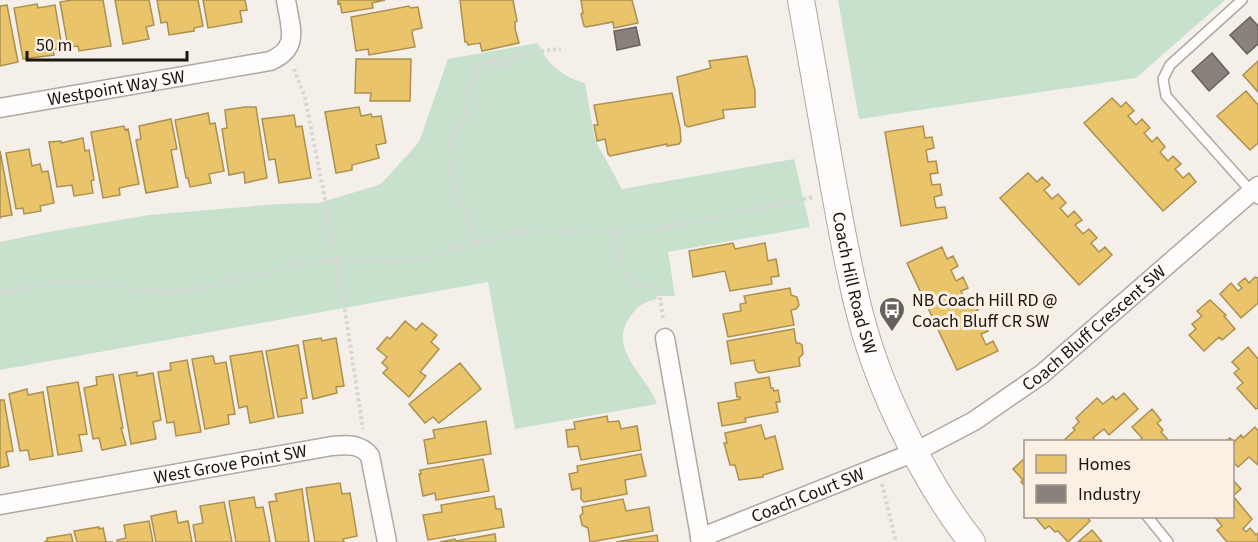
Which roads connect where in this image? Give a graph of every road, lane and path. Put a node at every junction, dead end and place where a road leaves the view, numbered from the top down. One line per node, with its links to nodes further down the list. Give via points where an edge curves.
1 (286, 0): 5 (street, via 291,31)
2 (801, 0): 10 (street, Coach Hill Road SW)
3 (1242, 0): 9 (lane, via 1170,65 1162,79 1166,96)
4 (561, 49): 6 (path)
5 (287, 51): 8 (street, Westpoint Way SW, via 255,64); 13 (path, via 305,98)
6 (509, 57): 7 (path); 7 (path, via 502,68)
7 (492, 60): 12 (path, via 481,64 470,84 464,116 448,152)
8 (0, 108)
9 (1256, 192): 17 (street, Coach Bluff Crescent SW, via 1042,374 974,421)
10 (835, 193): 11 (path, via 647,231); 17 (street, Coach Hill Road SW, via 861,318)
11 (615, 231): 12 (path, via 519,231); 15 (path, via 627,278 655,286)
12 (476, 243): 13 (path, via 420,259)
13 (337, 259): 14 (path, via 312,261 170,293 69,280); 16 (path)
14 (0, 292)
15 (665, 338): 21 (street, Coach Court SW)
16 (365, 449): 19 (street, West Grove Point SW, via 332,446); 22 (street, via 370,456)
17 (915, 452): 18 (street, Coach Court SW); 24 (street, Coach Hill Road SW)
18 (877, 467): 21 (street, Coach Court SW); 23 (path)
19 (0, 505)
20 (1149, 518): 25 (lane)
21 (701, 540)
22 (387, 542)
23 (896, 542)
24 (972, 542)
25 (1168, 542)

